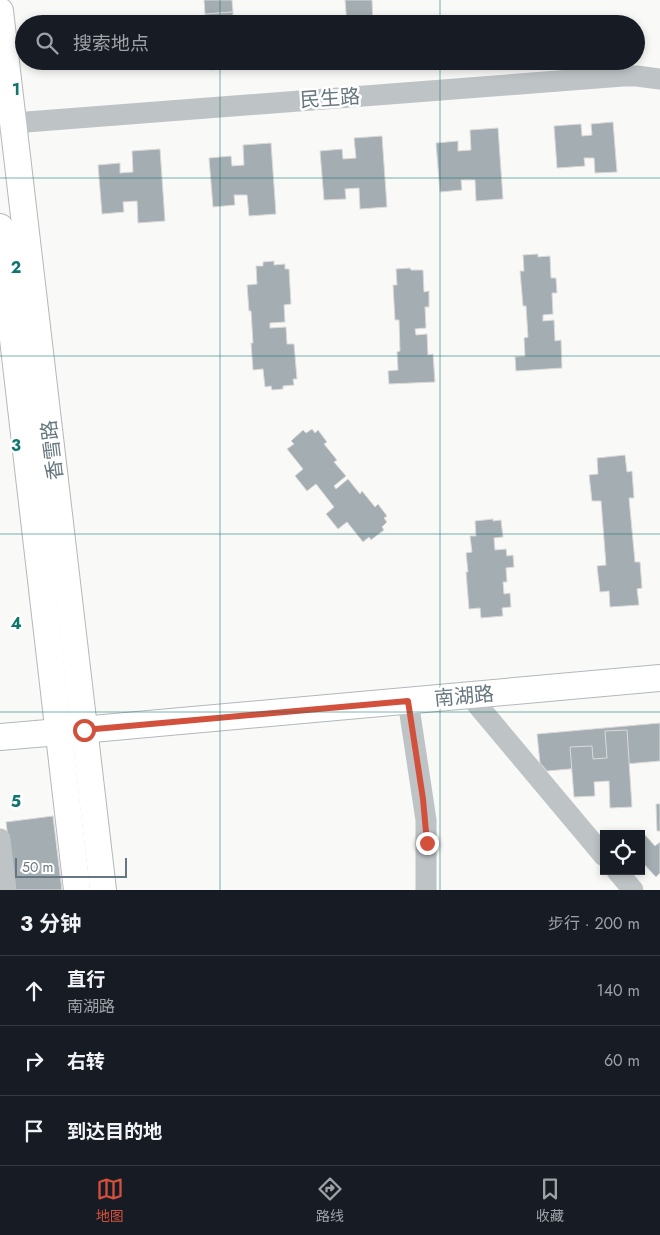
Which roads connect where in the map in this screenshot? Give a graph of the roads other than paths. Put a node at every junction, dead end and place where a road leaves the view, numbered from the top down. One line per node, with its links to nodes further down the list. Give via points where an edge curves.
1 (0, 10): 3 (main road, 香雪路)
2 (660, 79): 3 (street, 民生路, via 623,76)
3 (7, 123): 9 (main road, 香雪路)
4 (0, 227): 5 (main road, 香雪路)
5 (8, 362): 9 (main road, 香雪路)
6 (660, 678): 7 (main road, 南湖路)
7 (469, 695): 8 (main road, 南湖路); 12 (street)
8 (408, 701): 9 (main road, 南湖路); 17 (street, via 426,820)
9 (72, 731): 10 (main road, 南湖路); 15 (main road, 香雪路); 16 (main road, 香雪路)
10 (0, 737)
11 (0, 840): 14 (street)
12 (600, 851)
13 (620, 875): 18 (street)
14 (6, 890)
15 (77, 890)
16 (103, 890)
17 (426, 890)
18 (633, 890)

